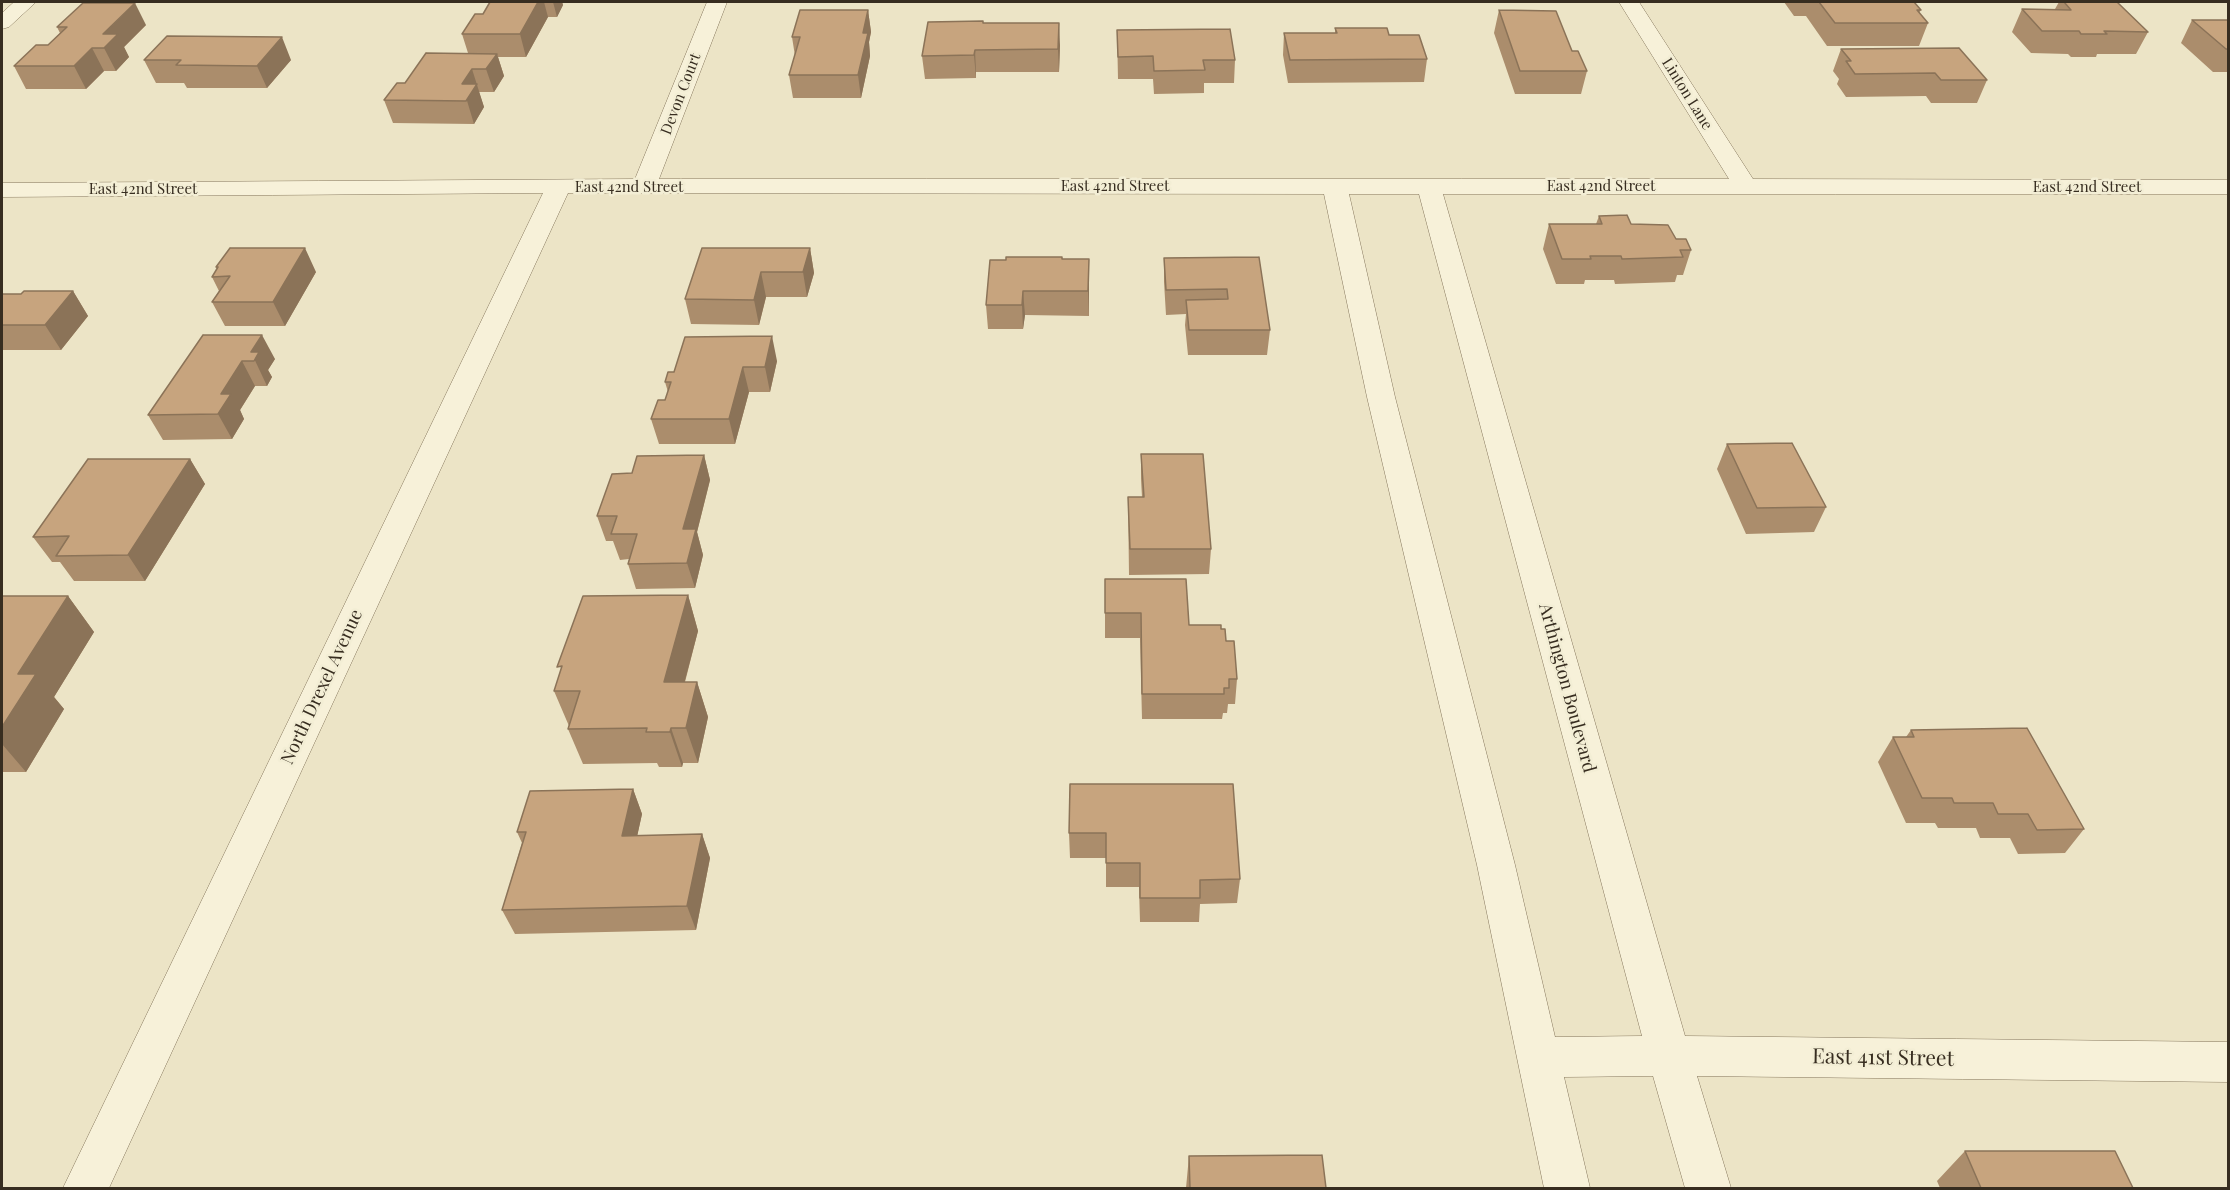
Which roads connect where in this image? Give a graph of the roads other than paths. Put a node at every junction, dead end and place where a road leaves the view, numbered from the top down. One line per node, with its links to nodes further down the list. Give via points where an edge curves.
1 (26, 2): 4 (street)
2 (717, 2): 9 (street, Devon Court)
3 (1629, 2): 8 (street, Linton Lane)
4 (2, 23)
5 (559, 186): 9 (street, East 42nd Street); 11 (street, East 42nd Street); 15 (street, North Drexel Avenue)
6 (1335, 186): 7 (street, East 42nd Street); 9 (street, East 42nd Street); 13 (street)
7 (1429, 186): 8 (street, East 42nd Street); 12 (street, Arthington Boulevard)
8 (1745, 186): 10 (street, East 42nd Street)
9 (644, 187)
10 (2229, 187)
11 (2, 190)
12 (1669, 1056): 13 (street, East 41st Street); 14 (street, East 41st Street); 17 (street, Arthington Boulevard)
13 (1538, 1057): 16 (street)
14 (2229, 1062)
15 (87, 1188)
16 (1567, 1188)
17 (1708, 1188)

